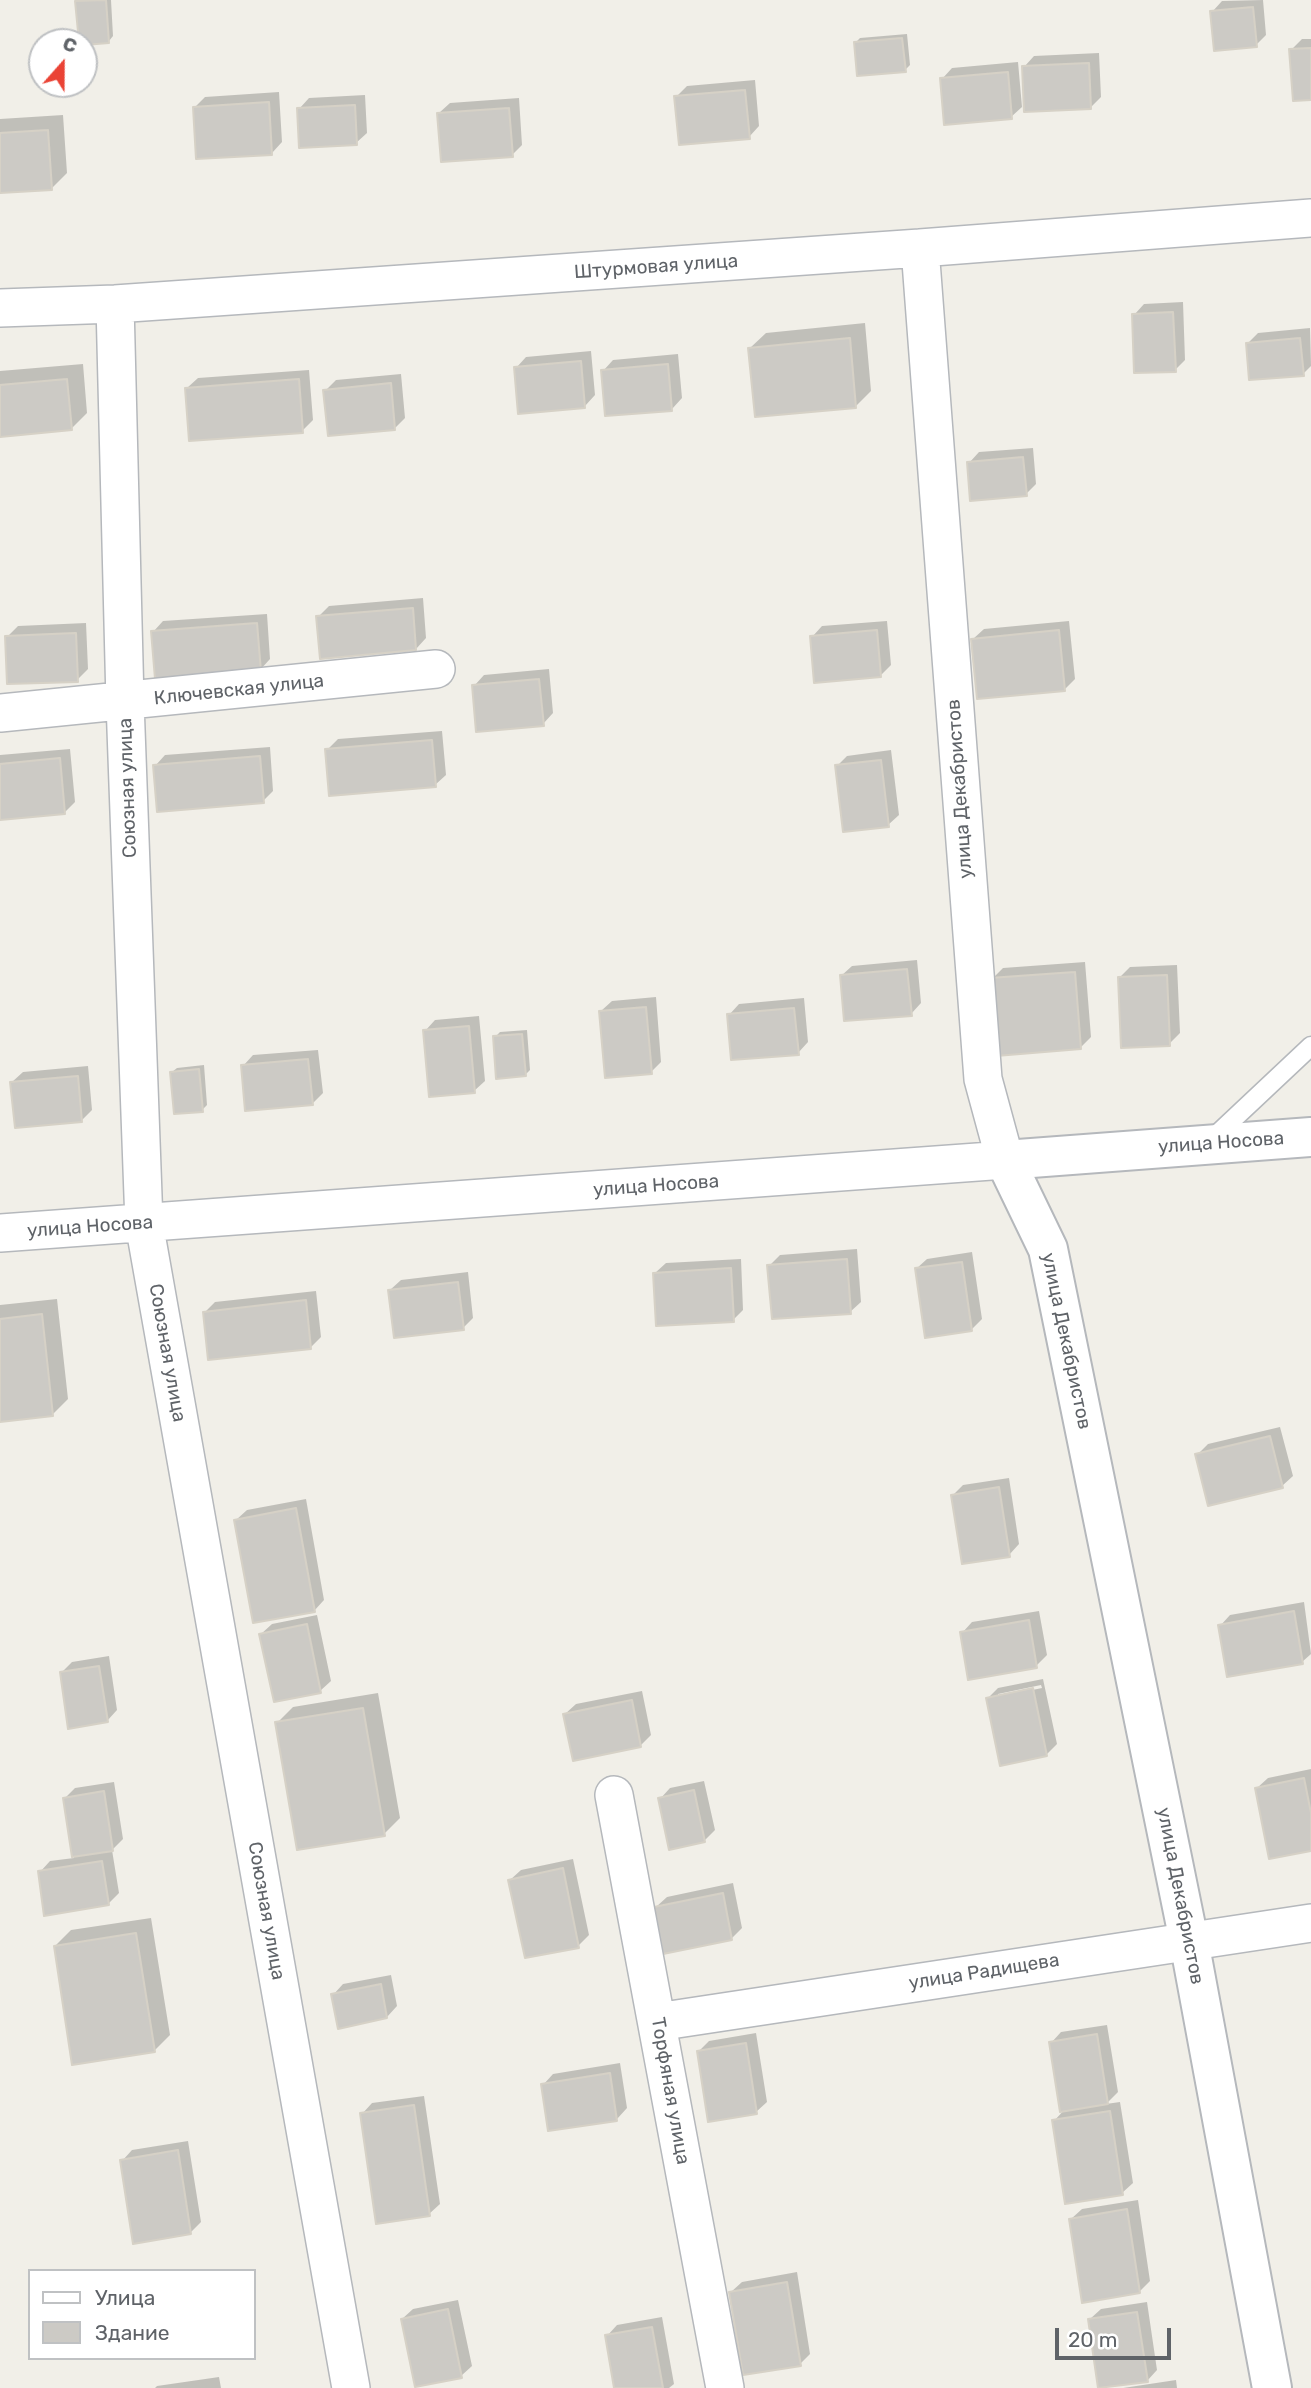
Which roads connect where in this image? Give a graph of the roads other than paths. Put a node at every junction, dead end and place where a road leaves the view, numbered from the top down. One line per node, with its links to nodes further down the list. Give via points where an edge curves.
1 (1311, 218): 2 (street, Штурмовая улица)
2 (920, 248): 3 (street, Штурмовая улица); 11 (street, улица Декабристов, via 983,1079)
3 (115, 304): 4 (street, Штурмовая улица); 6 (street, Союзная улица)
4 (0, 308)
5 (436, 669): 6 (street, Ключевская улица)
6 (125, 702): 7 (street, Ключевская улица); 12 (street, Союзная улица)
7 (0, 713)
8 (1311, 1046): 10 (lane)
9 (1311, 1137): 10 (street, улица Носова)
10 (1206, 1145): 11 (street, улица Носова)
11 (1005, 1160): 12 (street, улица Носова); 16 (street, улица Декабристов, via 1048,1249)
12 (144, 1223): 13 (street, улица Носова); 18 (street, Союзная улица)
13 (0, 1233)
14 (614, 1795): 17 (street, Торфяная улица)
15 (1311, 1923): 16 (street, улица Радищева)
16 (1189, 1941): 17 (street, улица Радищева); 20 (street, улица Декабристов)
17 (657, 2022): 19 (street, Торфяная улица)
18 (351, 2388)
19 (725, 2388)
20 (1272, 2388)

